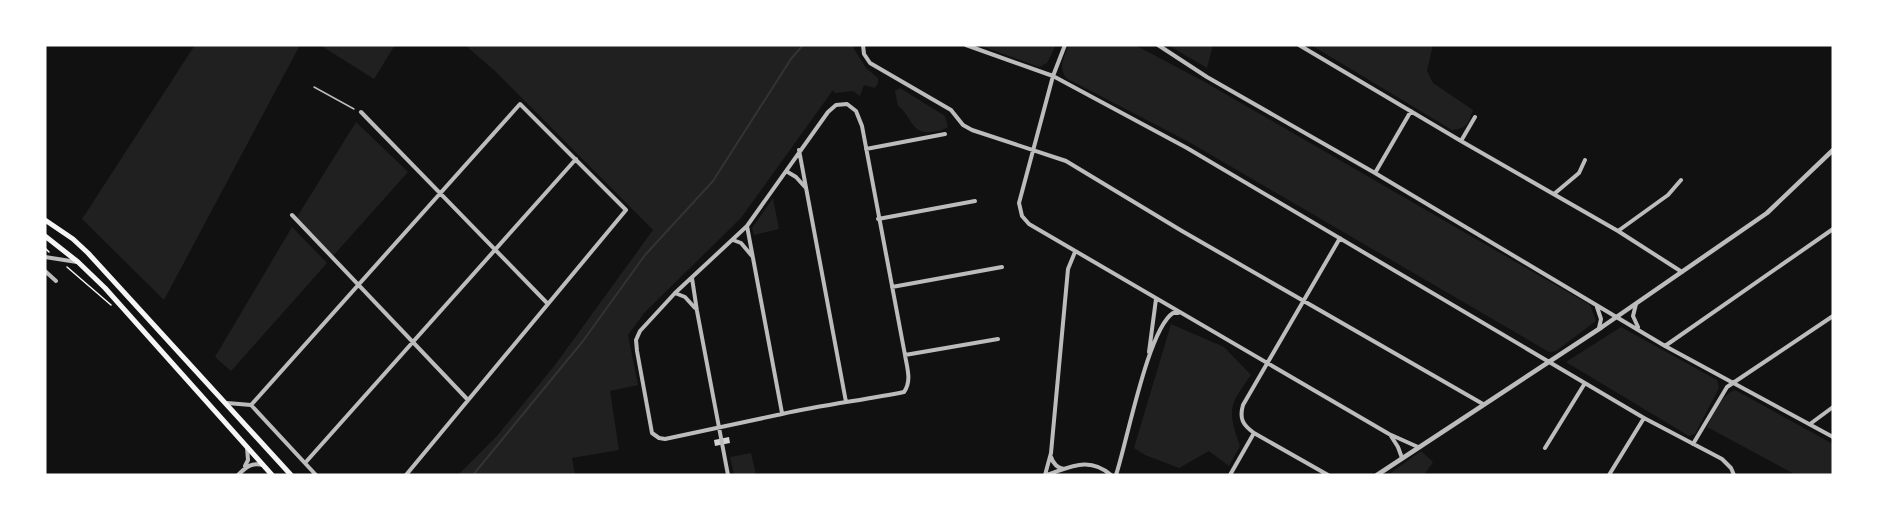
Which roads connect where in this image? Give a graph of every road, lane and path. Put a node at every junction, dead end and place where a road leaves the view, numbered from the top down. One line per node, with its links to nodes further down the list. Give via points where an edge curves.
1 (863, 45): 17 (street, via 870,63 951,110 963,125)
2 (966, 45): 6 (street)
3 (1065, 45): 6 (street)
4 (1158, 45): 21 (street)
5 (1299, 45): 9 (street)
6 (1053, 76): 17 (street); 34 (street, via 1187,148)
7 (314, 87): 8 (lane)
8 (354, 109)
9 (1411, 111): 13 (street); 21 (street)
10 (361, 112): 24 (street)
11 (1476, 117): 13 (street)
12 (945, 134): 14 (street)
13 (1461, 141): 25 (street)
14 (866, 149): 15 (street, via 856,111 847,104 836,105 828,112); 28 (street)
15 (800, 150): 20 (street); 23 (street)
16 (1833, 150): 45 (street, via 1767,213)
17 (1034, 151): 38 (street, via 1019,202 1020,212 1029,224); 52 (street, via 1066,161)
18 (576, 159): 24 (street, via 520,104); 37 (street); 53 (street, via 626,210)
19 (1585, 160): 25 (street, via 1579,173)
20 (786, 171): 23 (street); 30 (street)
21 (1375, 173): 54 (street)
22 (1681, 180): 32 (street, via 1668,195)
23 (807, 190): 74 (street)
24 (440, 194): 37 (street); 48 (street)
25 (1554, 194): 32 (street)
26 (975, 201): 28 (street)
27 (292, 215): 48 (street)
28 (878, 219): 49 (street)
29 (45, 220): 72 (main road, via 88,253)
30 (747, 226): 35 (street); 39 (street)
31 (1833, 229): 65 (street)
32 (1618, 231): 45 (street)
33 (45, 236): 42 (main road)
34 (1340, 238): 52 (street); 68 (street)
35 (734, 240): 39 (street); 46 (street)
36 (45, 248): 41 (path)
37 (495, 250): 53 (street); 64 (street)
38 (1075, 252): 51 (street); 89 (street, via 1068,268)
39 (753, 256): 78 (street)
40 (45, 257): 41 (street)
41 (58, 259): 42 (street); 56 (path)
42 (78, 262): 86 (main road)
43 (1002, 267): 49 (street)
44 (45, 271): 47 (street)
45 (1682, 272): 55 (street)
46 (692, 278): 50 (street); 57 (street)
47 (56, 281)
48 (358, 285): 64 (street); 76 (street)
49 (892, 286): 66 (street)
50 (675, 293): 57 (street, via 692,303); 81 (street, via 636,340 652,433 665,439)
51 (1156, 299): 58 (street); 67 (street)
52 (1304, 301): 69 (street); 75 (street)
53 (548, 304): 73 (street)
54 (1594, 304): 60 (street); 61 (street, via 1601,319)
55 (1636, 304): 60 (street); 62 (street, via 1634,321)
56 (111, 305)
57 (697, 312): 81 (street)
58 (1178, 313): 67 (street, via 1163,322); 69 (street)
59 (1833, 316): 71 (street)
60 (1617, 317): 61 (street); 62 (street)
61 (1599, 329): 68 (street)
62 (1642, 332): 65 (street)
63 (998, 339): 66 (street)
64 (413, 342): 73 (street); 91 (street)
65 (1665, 346): 71 (street)
66 (905, 356): 74 (street, via 909,379 904,392)
67 (1148, 358): 102 (street)
68 (1549, 361): 70 (street); 75 (street)
69 (1268, 364): 82 (street, via 1241,411 1242,422); 83 (street)
70 (1585, 383): 79 (street); 88 (street)
71 (1733, 383): 80 (street); 85 (street)
72 (221, 400): 76 (street); 96 (main road)
73 (468, 400): 98 (street)
74 (846, 402): 78 (street)
75 (1482, 404): 87 (street)
76 (251, 405): 91 (street)
77 (1833, 407): 80 (street)
78 (782, 413): 81 (street)
79 (1644, 418): 85 (street); 106 (street)
80 (1810, 424): 84 (street)
81 (718, 428): 99 (street)
82 (1254, 433): 103 (street); 104 (street)
83 (1389, 434): 87 (street); 90 (street)
84 (1833, 437)
85 (1694, 444): 107 (street, via 1722,459)
86 (247, 446): 92 (main road); 94 (street, via 248,460)
87 (1418, 447): 90 (street)
88 (1545, 448)
89 (1051, 453): 93 (street, via 1054,464); 100 (street)
90 (1402, 458): 105 (street)
91 (305, 463): 97 (street)
92 (263, 465): 94 (street, via 253,464); 95 (main road)
93 (1066, 469): 100 (street); 101 (street, via 1091,463)
94 (242, 473)
95 (272, 475)
96 (291, 475)
97 (315, 475)
98 (406, 475)
99 (728, 475)
100 (1046, 475)
101 (1112, 475)
102 (1116, 475)
103 (1230, 475)
104 (1328, 475)
105 (1377, 475)
106 (1609, 475)
107 (1734, 475)

